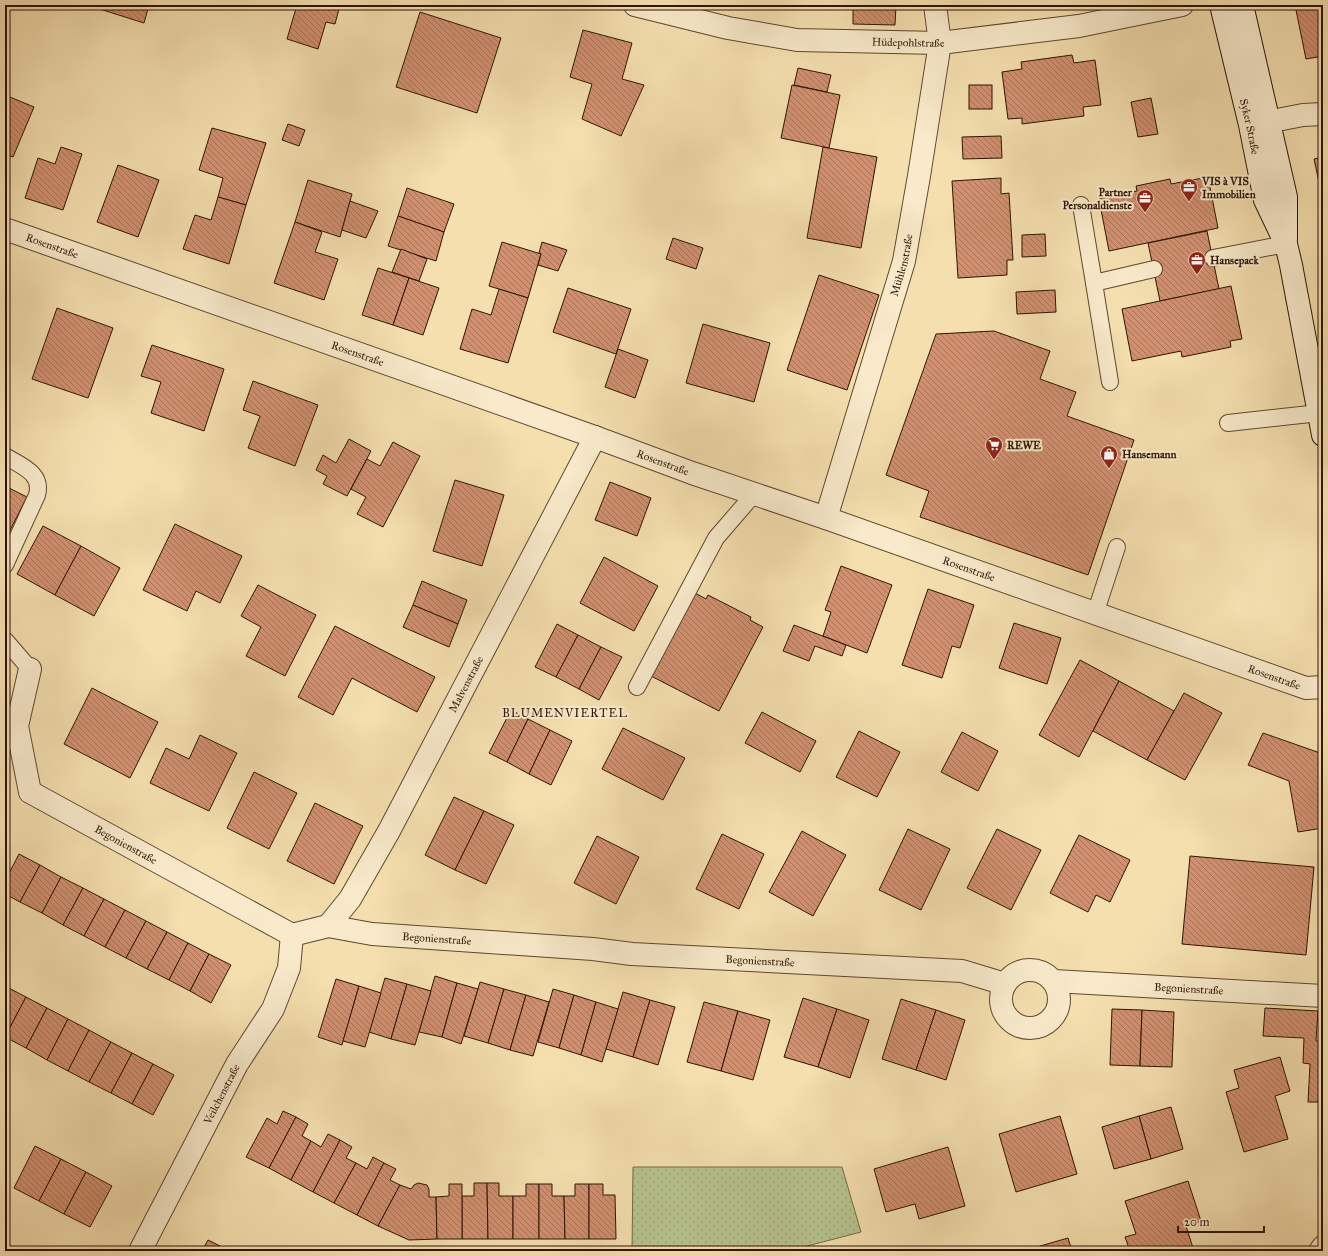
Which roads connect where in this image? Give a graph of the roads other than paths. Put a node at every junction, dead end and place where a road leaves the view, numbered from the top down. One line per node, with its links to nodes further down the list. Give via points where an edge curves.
1 (635, 5): 6 (street, Hüdepohlstraße, via 728,28 797,40)
2 (936, 5): 6 (street, Mühlenstraße)
3 (1182, 5): 6 (street, Hüdepohlstraße, via 1079,26)
4 (1221, 5): 8 (street, Syker Straße)
5 (1242, 5): 8 (street, Syker Straße)
6 (940, 43): 22 (street, Mühlenstraße, via 904,261)
7 (1323, 114): 8 (street)
8 (1259, 123): 11 (street, Syker Straße, via 1265,200)
9 (1081, 205): 14 (lane)
10 (5, 229): 19 (street, Rosenstraße)
11 (1286, 244): 12 (lane); 16 (street, Syker Straße)
12 (1213, 258)
13 (1154, 270): 14 (lane)
14 (1094, 283): 15 (lane)
15 (1110, 382)
16 (1318, 413): 17 (lane); 18 (street, Syker Straße)
17 (1228, 423)
18 (1323, 435)
19 (595, 437): 21 (street, Rosenstraße); 30 (street, Malvenstraße, via 389,832 350,899)
20 (5, 456): 24 (lane, via 33,473 39,488)
21 (754, 494): 22 (street, Rosenstraße); 28 (lane, via 716,538)
22 (826, 518): 25 (street, Rosenstraße)
23 (1117, 547): 25 (lane)
24 (5, 565)
25 (1095, 614): 29 (street, Rosenstraße, via 1306,688)
26 (5, 640): 27 (lane)
27 (30, 669): 31 (street, Begonienstraße, via 17,726 30,792)
28 (637, 686)
29 (1323, 687)
30 (328, 926): 31 (street, Begonienstraße); 33 (street, Begonienstraße, via 372,934 632,954 962,971)
31 (292, 935): 36 (street, Veilchenstraße, via 289,968 273,1009 237,1064)
32 (1054, 981): 33 (street, Begonienstraße, via 1042,972 1028,970 1015,974); 33 (street, via 1060,998 1055,1015 1041,1026 1027,1028 1014,1023 1004,1012 1001,998); 34 (street, Begonienstraße)
33 (1005, 984)
34 (1323, 996)
35 (1323, 1247): 37 (street)
36 (140, 1251)
37 (1320, 1251)

